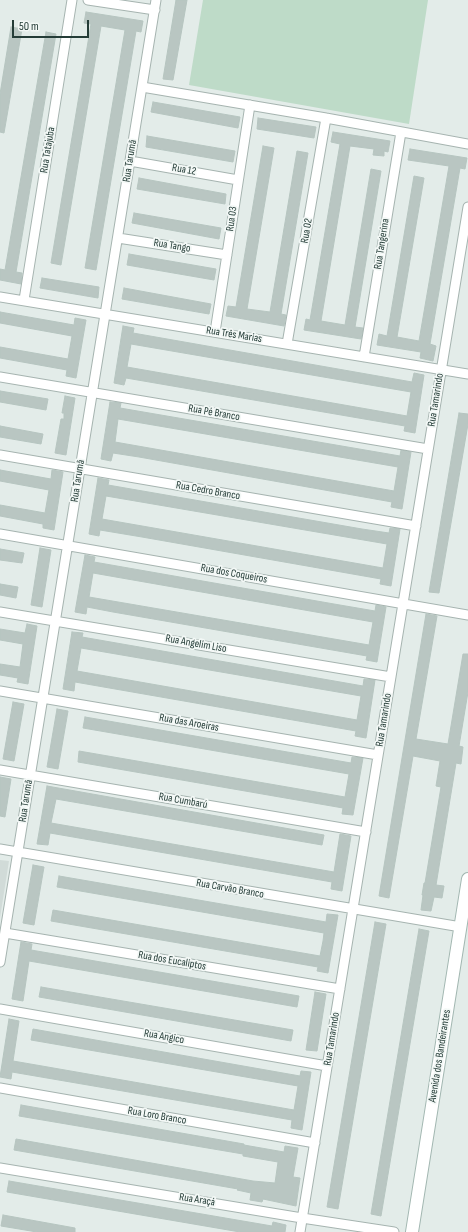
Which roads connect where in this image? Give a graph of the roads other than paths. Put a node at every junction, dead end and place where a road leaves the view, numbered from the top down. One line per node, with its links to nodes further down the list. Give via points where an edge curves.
1 (72, 0): 16 (street, Rua Tatajuba)
2 (88, 0): 4 (street)
3 (156, 0): 4 (street, Rua Tarumã)
4 (155, 10): 5 (street, Rua Tarumã)
5 (142, 87): 6 (street); 10 (street, Rua Tarumã)
6 (250, 105): 7 (street); 11 (street, Rua 03)
7 (326, 118): 8 (street); 19 (street, Rua 02)
8 (401, 132): 9 (street); 20 (street, Rua Tangerina)
9 (468, 144)
10 (130, 161): 11 (street, Rua 12); 13 (street, Rua Tarumã)
11 (238, 180): 14 (street, Rua 03)
12 (468, 207): 21 (street, Rua Tamarindo)
13 (118, 238): 14 (street, Rua Tango); 17 (street, Rua Tarumã)
14 (227, 255): 18 (street, Rua 03)
15 (0, 297): 16 (street, Rua Três Marias)
16 (24, 300): 17 (street, Rua Três Marias)
17 (105, 314): 18 (street, Rua Três Marias); 24 (street, Rua Tarumã)
18 (215, 332): 19 (street, Rua Três Marias)
19 (287, 344): 20 (street, Rua Três Marias)
20 (364, 357): 21 (street, Rua Três Marias)
21 (442, 370): 22 (street, Rua Três Marias); 25 (street, Rua Tamarindo)
22 (468, 374)
23 (0, 377): 24 (street, Rua Pé Branco)
24 (92, 392): 25 (street, Rua Pé Branco); 27 (street, Rua Tarumã)
25 (428, 450): 28 (street, Rua Tamarindo)
26 (0, 455): 27 (street, Rua Cedro Branco)
27 (80, 469): 28 (street, Rua Cedro Branco); 30 (street, Rua Tarumã)
28 (416, 526): 31 (street, Rua Tamarindo)
29 (0, 534): 30 (street, Rua dos Coqueiros)
30 (68, 546): 31 (street, Rua dos Coqueiros); 34 (street, Rua Tarumã)
31 (403, 603): 33 (street, Rua dos Coqueiros); 35 (street, Rua Tamarindo)
32 (0, 612): 34 (street, Rua Angelim Liso)
33 (468, 615)
34 (55, 620): 35 (street, Rua Angelim Liso); 37 (street, Rua Tarumã)
35 (391, 677): 38 (street, Rua Tamarindo)
36 (0, 691): 37 (street, Rua das Aroeiras)
37 (43, 698): 38 (street, Rua das Aroeiras); 40 (street, Rua Tarumã)
38 (378, 755): 41 (street, Rua Tamarindo)
39 (0, 770): 40 (street, Rua Cumbarú)
40 (30, 775): 41 (street, Rua Cumbarú); 43 (street, Rua Tarumã)
41 (366, 832): 45 (street, Rua Tamarindo)
42 (0, 849): 43 (street, Rua Carvão Branco)
43 (18, 852): 45 (street, Rua Carvão Branco); 47 (street, Rua Tarumã)
44 (468, 879): 46 (street, Avenida dos Bandeirantes)
45 (353, 910): 46 (street, Rua Carvão Branco); 49 (street, Rua Tamarindo)
46 (461, 927): 58 (street, Avenida dos Bandeirantes)
47 (5, 933): 48 (street, Rua Tarumã); 49 (street, Rua dos Eucaliptos)
48 (0, 962)
49 (340, 989): 51 (street, Rua Tamarindo)
50 (0, 1009): 51 (street, Rua Angico)
51 (327, 1066): 53 (street, Rua Tamarindo)
52 (0, 1088): 53 (street, Rua Loro Branco)
53 (315, 1143): 55 (street, Rua Tamarindo)
54 (0, 1168): 55 (street, Rua Araçá)
55 (302, 1218): 56 (street, Rua Tamarindo); 57 (street, Rua Araçá)
56 (300, 1232)
57 (394, 1232)
58 (412, 1232)

